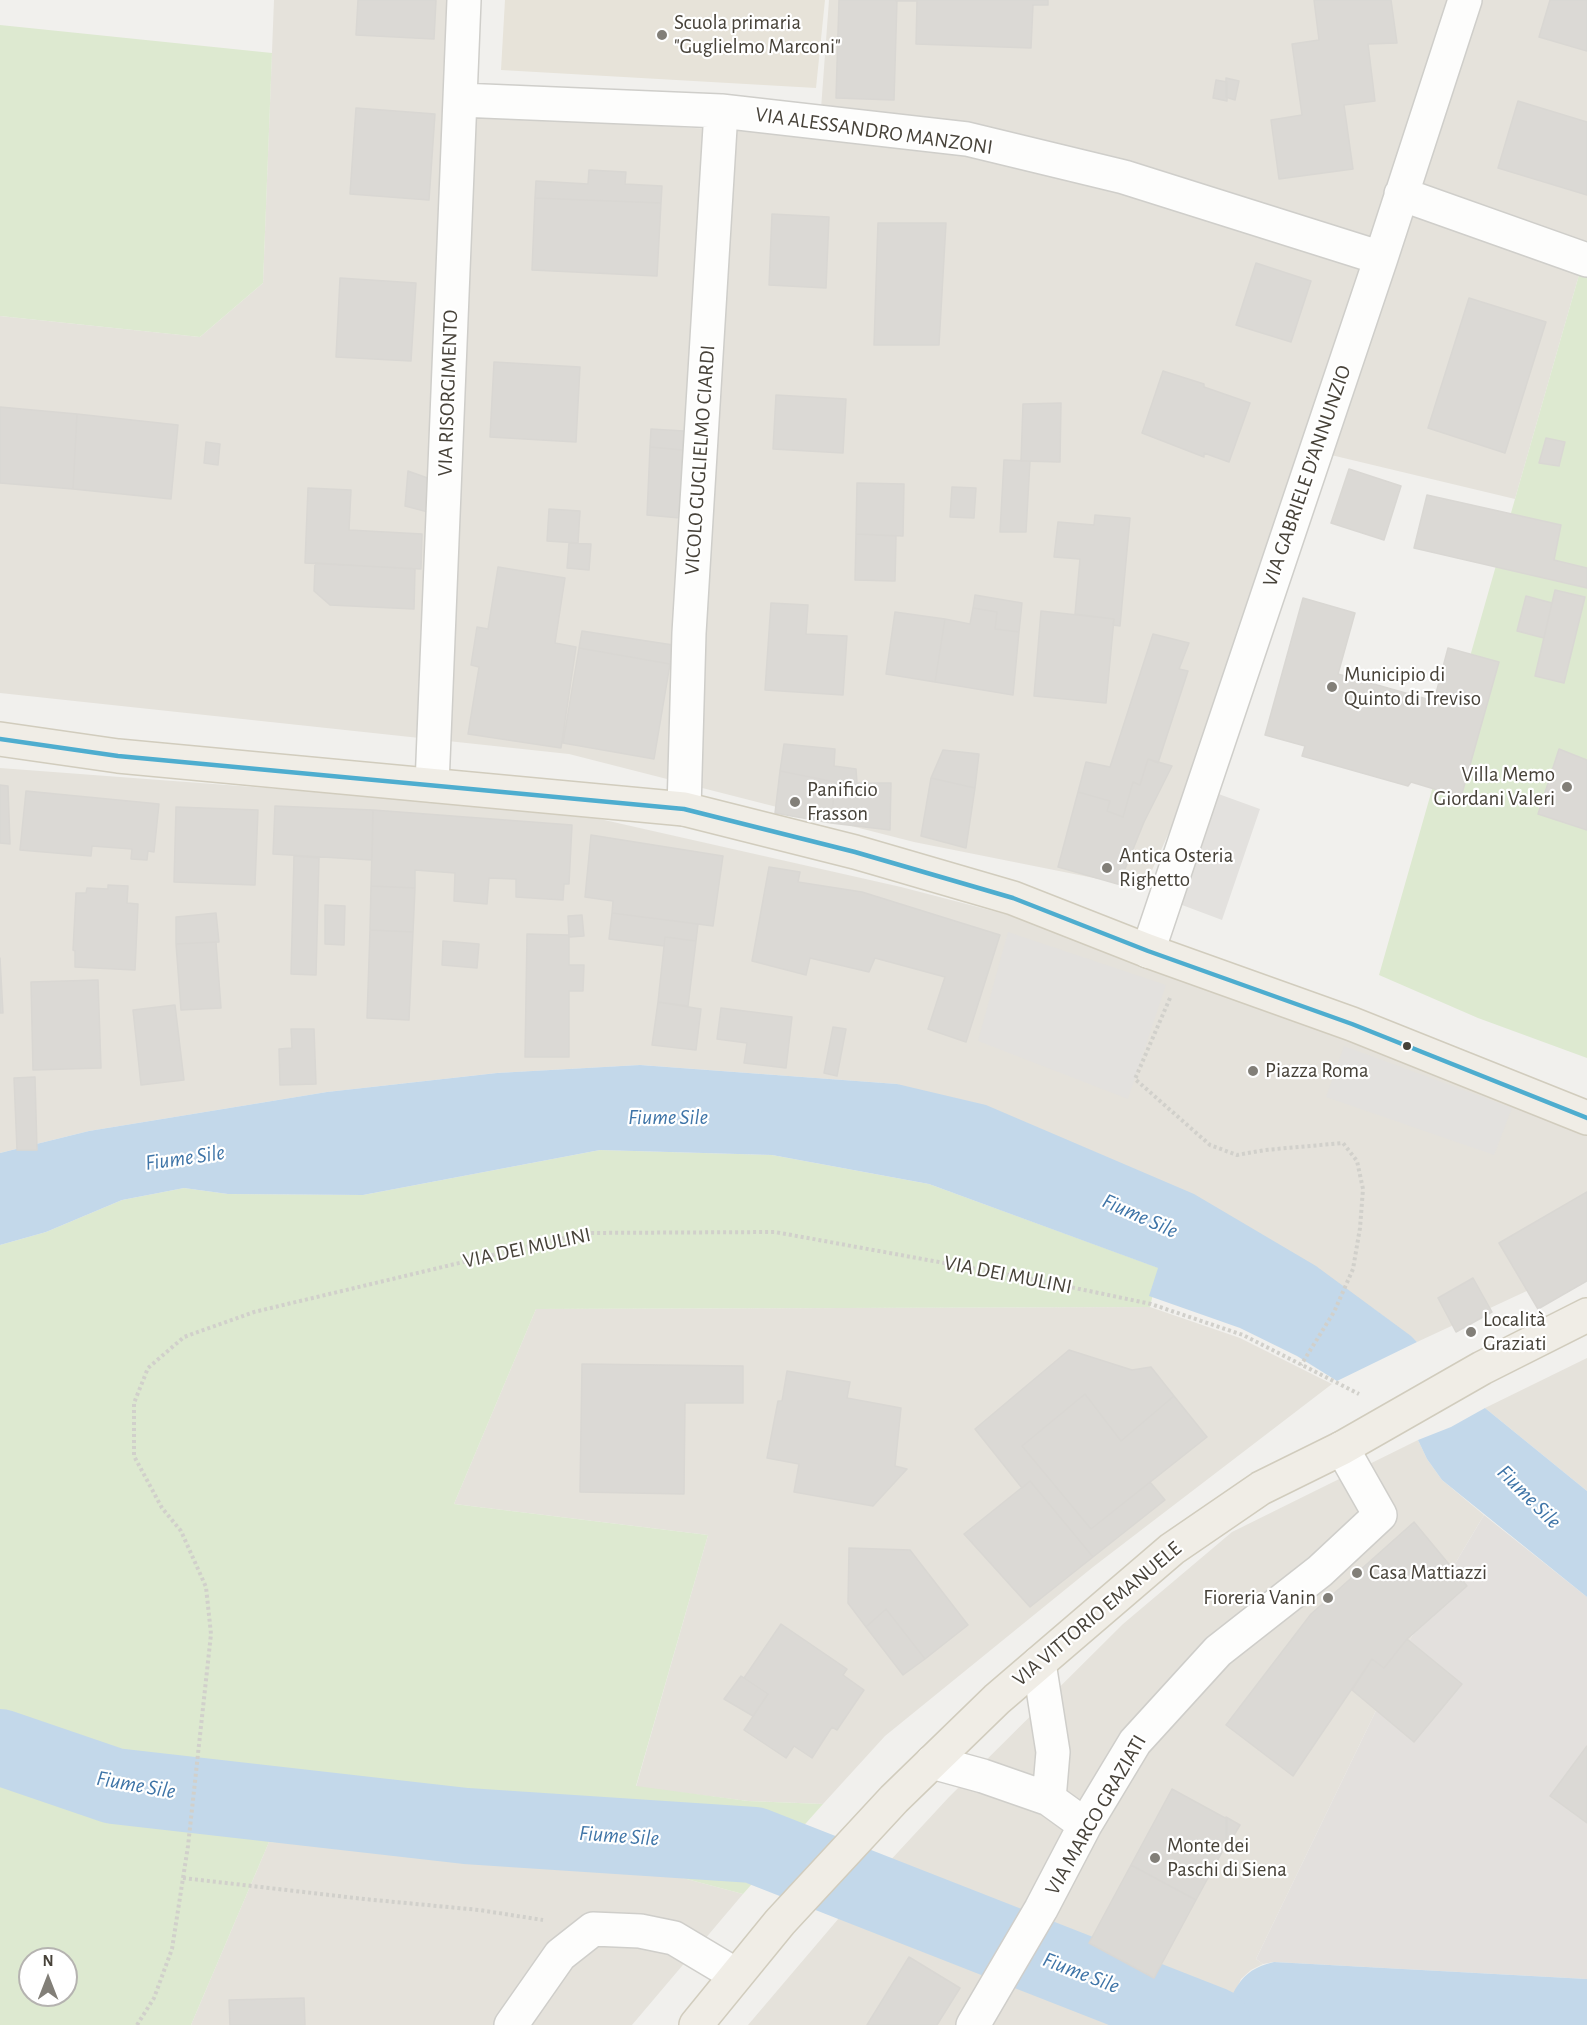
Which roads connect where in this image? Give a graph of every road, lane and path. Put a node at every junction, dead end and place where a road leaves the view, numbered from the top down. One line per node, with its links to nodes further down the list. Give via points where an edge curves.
1 (464, 0): 3 (street, VIA RISORGIMENTO)
2 (1465, 0): 5 (street, VIA GABRIELE D'ANNUNZIO)
3 (460, 100): 4 (street, VIA ALESSANDRO MANZONI); 9 (street, VIA RISORGIMENTO)
4 (721, 111): 6 (street, VIA ALESSANDRO MANZONI, via 967,139 1124,177); 10 (street, VICOLO GUGLIELMO CIARDI, via 689,633)
5 (1401, 194): 6 (street, VIA GABRIELE D'ANNUNZIO); 7 (street)
6 (1381, 258): 11 (street, VIA GABRIELE D'ANNUNZIO)
7 (1587, 260)
8 (0, 739): 9 (main road, via 118,756)
9 (432, 785): 10 (main road)
10 (684, 809): 11 (main road, via 855,852 1013,898)
11 (1148, 951): 12 (main road)
12 (1184, 964): 13 (main road, via 1352,1024); 15 (path, via 1135,1079 1210,1145 1237,1155 1343,1143 1357,1161 1363,1189 1353,1269 1334,1312)
13 (1587, 1118)
14 (1587, 1316): 16 (main road, VIA VITTORIO EMANUELE)
15 (1301, 1365): 16 (path, VIA DEI MULINI); 22 (path, VIA DEI MULINI, via 1243,1335 1151,1304 775,1232 585,1233 254,1312 184,1337 148,1368 134,1403 134,1456 162,1508 181,1531 206,1587 211,1634)
16 (1401, 1414): 17 (main road, VIA VITTORIO EMANUELE)
17 (1342, 1448): 18 (main road, VIA VITTORIO EMANUELE, via 1261,1488 1172,1549); 21 (street, VIA MARCO GRAZIATI, via 1380,1515 1320,1572 1218,1651 1135,1742)
18 (1038, 1663): 19 (main road, VIA VITTORIO EMANUELE); 20 (street, via 1053,1752)
19 (932, 1762): 20 (street); 24 (main road, VIA VITTORIO EMANUELE, via 866,1827)
20 (1049, 1799): 21 (street)
21 (1085, 1825): 28 (street, VIA MARCO GRAZIATI)
22 (183, 1878): 23 (path, via 479,1910); 25 (path, via 172,1949 154,1998)
23 (593, 1929): 24 (street, via 640,1931 674,1938); 26 (street, via 560,1955)
24 (736, 1975): 27 (main road, VIA VITTORIO EMANUELE)
25 (137, 2025)
26 (512, 2025)
27 (696, 2025)
28 (973, 2025)

